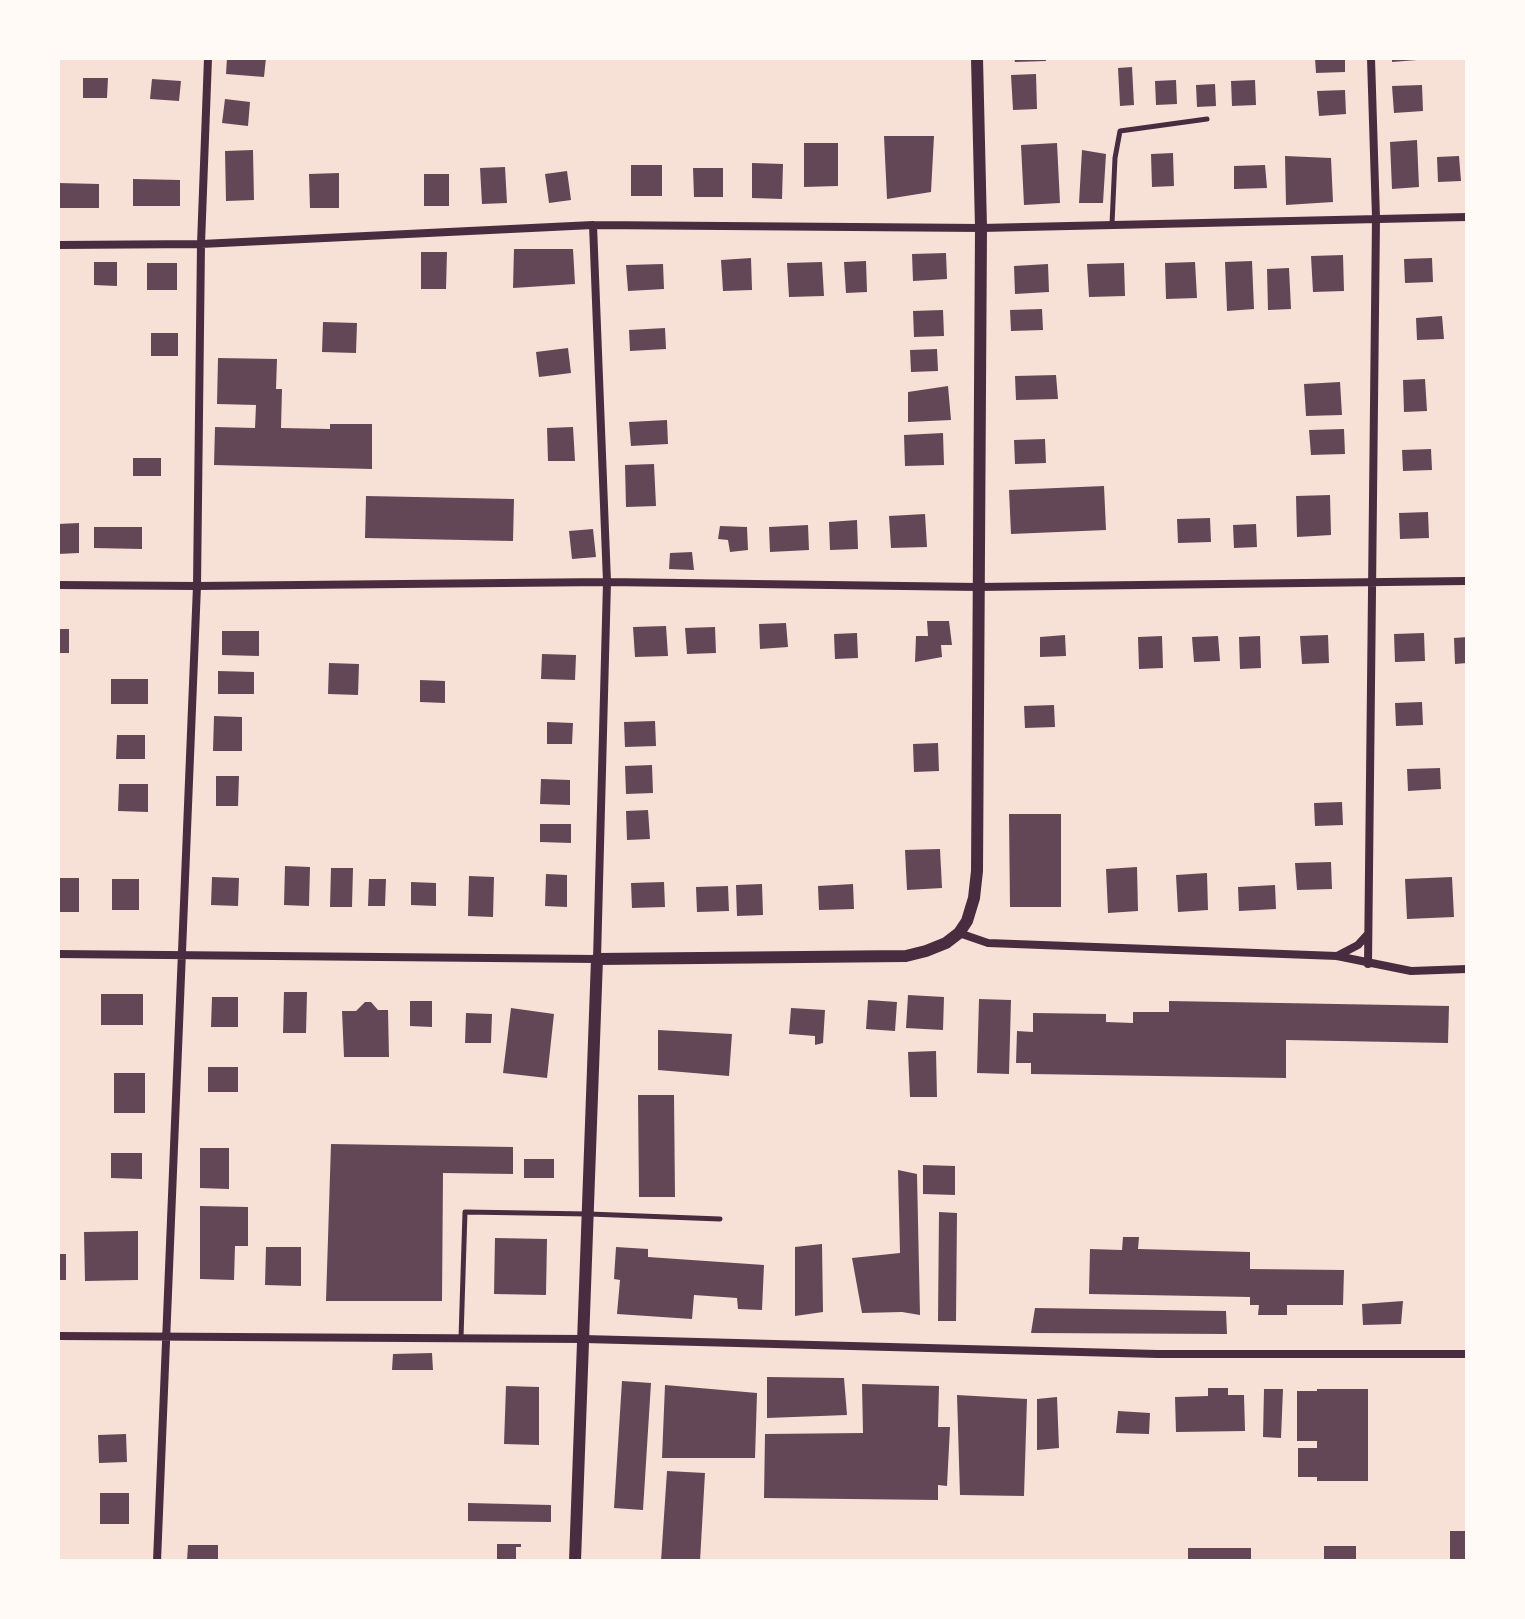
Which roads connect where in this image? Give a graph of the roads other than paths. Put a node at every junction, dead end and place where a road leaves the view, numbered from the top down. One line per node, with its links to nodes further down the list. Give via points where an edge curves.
1 (208, 58): 10 (street)
2 (977, 58): 9 (street)
3 (1371, 58): 6 (street)
4 (1207, 119): 7 (lane, via 1120,131)
5 (1467, 217): 6 (street)
6 (1376, 218): 7 (street); 14 (street)
7 (1112, 224): 9 (street)
8 (593, 225): 9 (street); 10 (street); 13 (street)
9 (981, 228): 17 (street)
10 (201, 244): 11 (street); 16 (street)
11 (58, 245)
12 (1467, 581): 14 (street)
13 (607, 582): 16 (street); 17 (street); 23 (street)
14 (1372, 582): 17 (street); 19 (street)
15 (58, 585): 16 (street)
16 (197, 586): 21 (street)
17 (978, 587): 18 (street, via 977,871 974,898)
18 (959, 933): 22 (street, via 988,943); 23 (street, via 906,956)
19 (1369, 934): 22 (street); 24 (street)
20 (58, 954): 21 (street)
21 (180, 954): 23 (street); 29 (street)
22 (1337, 956): 24 (street)
23 (597, 959): 26 (street)
24 (1368, 964): 25 (street, via 1411,971)
25 (1467, 969)
26 (589, 1214): 27 (lane); 30 (lane, via 465,1212); 31 (street)
27 (720, 1219)
28 (58, 1336): 29 (street)
29 (168, 1338): 30 (street); 33 (street)
30 (461, 1339): 31 (street)
31 (584, 1339): 32 (street, via 1157,1354); 34 (street)
32 (1467, 1354)
33 (157, 1561)
34 (575, 1561)

